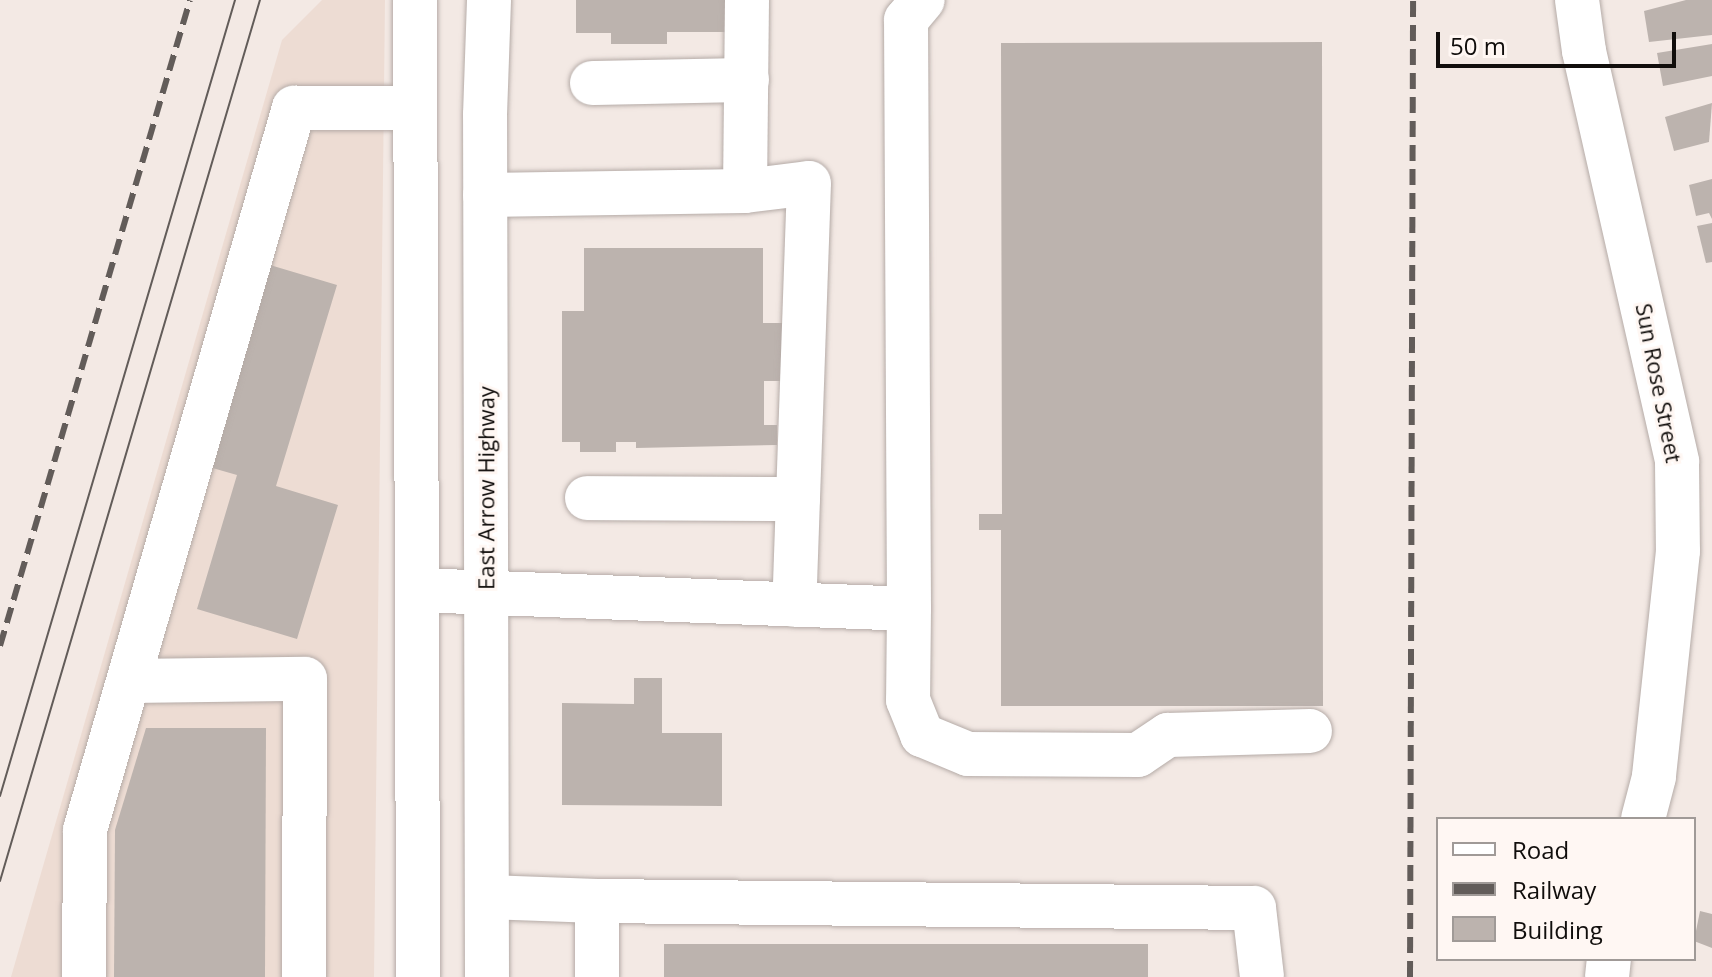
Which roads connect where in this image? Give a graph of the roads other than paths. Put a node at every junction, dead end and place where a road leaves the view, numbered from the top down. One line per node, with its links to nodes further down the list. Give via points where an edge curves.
1 (415, 0): 8 (main road)
2 (489, 0): 10 (main road, East Arrow Highway)
3 (747, 0): 6 (main road)
4 (923, 0): 17 (main road, via 906,20)
5 (1577, 0): 13 (main road, Sun Rose Street, via 1584,51 1669,409)
6 (747, 80): 7 (main road); 9 (main road)
7 (592, 83)
8 (415, 108): 14 (main road); 18 (main road, via 294,108)
9 (745, 191): 10 (main road); 12 (main road, via 809,183)
10 (485, 195): 15 (main road, East Arrow Highway)
11 (587, 498): 12 (main road)
12 (798, 499): 16 (main road)
13 (1695, 550): 20 (main road, Sun Rose Street)
14 (417, 590): 15 (main road); 25 (main road)
15 (487, 591): 16 (main road); 21 (main road, East Arrow Highway)
16 (794, 605): 17 (main road)
17 (909, 609): 19 (main road, via 908,700 922,735 968,754 1138,755 1168,735)
18 (132, 681): 23 (main road, via 85,830); 24 (main road, via 305,679)
19 (1310, 731)
20 (1644, 817)
21 (487, 897): 22 (main road); 26 (main road, East Arrow Highway)
22 (597, 901): 27 (main road); 28 (main road, via 1254,908)
23 (84, 977)
24 (304, 977)
25 (418, 977)
26 (487, 977)
27 (597, 977)
28 (1262, 977)

